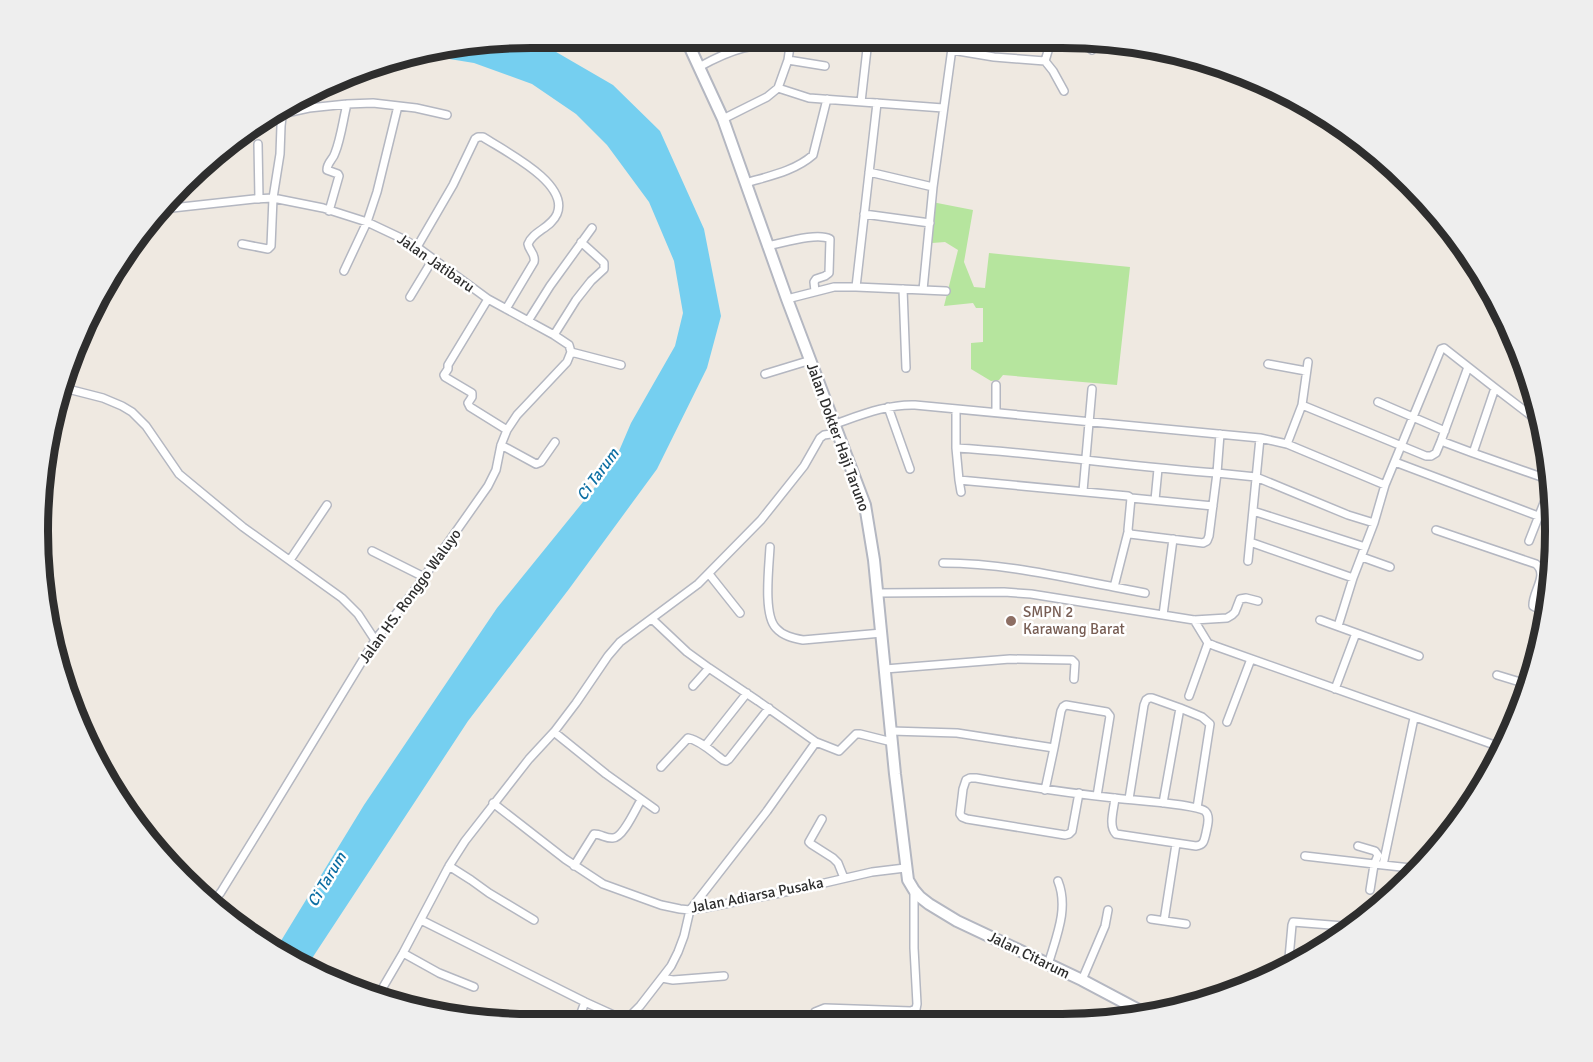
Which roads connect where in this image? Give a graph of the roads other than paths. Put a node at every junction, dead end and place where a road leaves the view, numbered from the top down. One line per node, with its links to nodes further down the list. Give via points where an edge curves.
1 (690, 48): 10 (street, Jalan Dokter Haji Taruno)
2 (741, 48): 10 (street)
3 (790, 48): 7 (street)
4 (867, 48): 14 (street)
5 (1049, 48): 8 (street)
6 (952, 50): 8 (street); 18 (street)
7 (788, 60): 9 (street); 11 (street)
8 (1046, 61): 12 (street)
9 (825, 66)
10 (699, 67): 22 (street, Jalan Dokter Haji Taruno)
11 (778, 88): 13 (street, via 808,98); 22 (street)
12 (1064, 91)
13 (827, 99): 14 (street); 25 (street, via 813,155 786,170)
14 (861, 102): 15 (street)
15 (877, 103): 18 (street); 24 (street)
16 (346, 104): 17 (street); 19 (street); 30 (street, via 335,153 327,167 339,176)
17 (398, 106): 20 (street); 32 (street)
18 (943, 108): 26 (street)
19 (295, 110)
20 (447, 116)
21 (282, 117): 27 (street)
22 (723, 119): 25 (street, Jalan Dokter Haji Taruno)
23 (258, 144): 28 (street)
24 (869, 172): 26 (street); 31 (street)
25 (746, 183): 37 (street, Jalan Dokter Haji Taruno)
26 (933, 187): 33 (street)
27 (273, 198): 28 (street, Jalan Jatibaru); 30 (street, Jalan Jatibaru); 36 (street, via 270,248)
28 (260, 199): 29 (street, Jalan Jatibaru)
29 (172, 208)
30 (329, 211): 32 (street, Jalan Jatibaru)
31 (864, 214): 33 (street); 41 (street)
32 (367, 222): 38 (street, Jalan Jatibaru); 40 (street)
33 (930, 223): 43 (street)
34 (592, 228): 35 (street)
35 (581, 242): 50 (street); 51 (street, via 605,266)
36 (242, 244)
37 (768, 246): 44 (street, via 807,238 830,239 829,273 816,279); 47 (street, Jalan Dokter Haji Taruno)
38 (417, 247): 39 (street, Jalan Jatibaru); 49 (street, via 475,139 483,137 532,168 550,184 559,202 558,211 530,239 534,262)
39 (433, 259): 46 (street); 48 (street, Jalan Jatibaru)
40 (344, 271)
41 (856, 286): 42 (street); 44 (street)
42 (903, 289): 43 (street); 58 (street)
43 (923, 290): 45 (street)
44 (815, 291): 47 (street)
45 (946, 291)
46 (410, 297)
47 (787, 299): 53 (street, Jalan Dokter Haji Taruno)
48 (488, 300): 49 (street, Jalan Jatibaru); 74 (street, via 444,375 472,393 470,407)
49 (506, 309): 50 (street, Jalan Jatibaru)
50 (528, 321): 51 (street, Jalan Jatibaru)
51 (554, 334): 52 (street, Jalan Jatibaru, via 569,345)
52 (571, 352): 56 (street); 74 (street, Jalan HS. Ronggo Waluyo, via 567,362)
53 (811, 360): 60 (street); 73 (street, Jalan Dokter Haji Taruno)
54 (1308, 362): 59 (street)
55 (1268, 364): 59 (street)
56 (621, 365)
57 (1468, 367): 62 (street); 71 (street, via 1441,349); 75 (street)
58 (906, 368)
59 (1306, 370): 66 (street)
60 (765, 374)
61 (996, 385): 69 (street)
62 (1495, 388): 70 (street); 84 (street)
63 (70, 389): 113 (street, via 103,398 132,412 179,474 243,527)
64 (1092, 389): 72 (street)
65 (1378, 402): 71 (street)
66 (1302, 405): 80 (street); 82 (street)
67 (888, 407): 68 (street); 73 (street); 87 (street)
68 (956, 409): 69 (street); 83 (street)
69 (996, 412): 72 (street)
70 (1531, 416)
71 (1413, 417): 75 (street); 82 (street)
72 (1089, 422): 76 (street); 85 (street)
73 (836, 429): 117 (street, via 820,438 804,466 767,513); 121 (street, Jalan Dokter Haji Taruno, via 865,505)
74 (507, 430): 81 (street, Jalan HS. Ronggo Waluyo)
75 (1445, 431): 78 (street)
76 (1220, 434): 77 (street); 89 (street)
77 (1260, 438): 80 (street); 90 (street)
78 (1442, 441): 82 (street, via 1431,456); 84 (street)
79 (555, 442): 81 (street, via 536,464)
80 (1287, 444): 93 (street)
81 (501, 446): 118 (street, Jalan HS. Ronggo Waluyo, via 488,486)
82 (1402, 446): 86 (street)
83 (956, 448): 85 (street); 92 (street)
84 (1473, 453): 91 (street)
85 (1085, 461): 88 (street); 94 (street)
86 (1395, 462): 93 (street); 102 (street)
87 (910, 469)
88 (1158, 469): 89 (street); 97 (street)
89 (1217, 473): 90 (street); 100 (street)
90 (1256, 477): 101 (street); 103 (street)
91 (1542, 477)
92 (959, 480): 94 (street); 95 (street)
93 (1385, 485): 103 (street)
94 (1083, 491): 96 (street)
95 (961, 492)
96 (1131, 498): 97 (street); 105 (street)
97 (1155, 500): 100 (street)
98 (1544, 502): 102 (street)
99 (327, 505): 113 (street)
100 (1213, 506): 106 (street, via 1206,541)
101 (1253, 511): 108 (street); 110 (street)
102 (1538, 516): 107 (street)
103 (1374, 523): 110 (street)
104 (1436, 530): 124 (street, via 1536,564 1542,576 1533,606)
105 (1128, 532): 106 (street); 120 (street)
106 (1173, 539): 126 (street)
107 (1529, 541)
108 (1250, 542): 114 (street); 119 (street)
109 (770, 547): 131 (street, via 768,609 776,628 803,640)
110 (1365, 547): 112 (street)
111 (372, 551): 118 (street)
112 (1362, 557): 116 (street); 119 (street)
113 (291, 560): 133 (street, via 342,598)
114 (1248, 561)
115 (943, 563): 120 (street, via 1005,566)
116 (1390, 567)
117 (709, 574): 125 (street); 127 (street)
118 (424, 577): 133 (street, Jalan HS. Ronggo Waluyo)
119 (1353, 578): 130 (street)
120 (1114, 587): 122 (street)
121 (878, 593): 126 (street, via 1031,594); 131 (street, Jalan Dokter Haji Taruno)
122 (1145, 593)
123 (1258, 602): 128 (street, via 1240,599 1235,612 1227,618)
124 (1539, 609)
125 (740, 613)
126 (1163, 615): 128 (street)
127 (652, 619): 137 (street); 150 (street, via 620,642)
128 (1194, 620): 134 (street)
129 (1320, 620): 130 (street)
130 (1338, 626): 132 (street)
131 (882, 633): 138 (street, Jalan Dokter Haji Taruno)
132 (1356, 633): 135 (street); 143 (street)
133 (375, 640): 181 (street, Jalan HS. Ronggo Waluyo)
134 (1208, 643): 136 (street); 145 (street)
135 (1419, 656)
136 (1251, 659): 143 (street); 149 (street)
137 (709, 668): 142 (street); 144 (street)
138 (885, 669): 140 (street, via 1010,659 1072,660); 151 (street, Jalan Dokter Haji Taruno)
139 (1497, 675): 141 (street)
140 (1074, 679)
141 (1520, 682)
142 (693, 686)
143 (1335, 689): 148 (street)
144 (747, 693): 146 (street); 154 (street)
145 (1189, 696)
146 (769, 708): 152 (street); 154 (street, via 726,761)
147 (1180, 708): 161 (street, via 1152,698 1146,700); 164 (street); 165 (street, via 1210,724)
148 (1414, 718): 153 (street); 172 (street)
149 (1227, 722)
150 (554, 732): 162 (street); 163 (street)
151 (891, 736): 152 (street, via 856,735 839,751); 155 (street, via 957,733); 175 (street, Jalan Dokter Haji Taruno)
152 (816, 742): 182 (street)
153 (1495, 745)
154 (705, 746): 156 (street, via 688,738)
155 (1054, 748): 157 (street); 159 (street, via 1063,707 1107,712 1110,716)
156 (662, 767)
157 (1045, 790): 158 (street); 158 (street, via 970,778 963,789 960,814 967,819 1065,835 1072,831)
158 (1079, 793): 159 (street)
159 (1097, 796): 160 (street)
160 (1115, 798): 161 (street); 168 (street, via 1112,824 1116,834)
161 (1130, 799): 164 (street)
162 (641, 800): 166 (street); 174 (street, via 620,835 610,838 594,834)
163 (493, 803): 173 (street); 174 (street, Jalan Adiarsa Pusaka)
164 (1162, 803): 165 (street)
165 (1197, 808): 168 (street, via 1208,815 1204,843)
166 (655, 809)
167 (822, 819): 177 (street, via 810,842 838,863)
168 (1176, 844): 187 (street)
169 (1358, 846): 171 (street, via 1377,852)
170 (1305, 856): 171 (street)
171 (1374, 865): 172 (street); 180 (street)
172 (1383, 865): 176 (street)
173 (449, 866): 185 (street); 186 (street)
174 (574, 866): 182 (street, Jalan Adiarsa Pusaka, via 603,884 661,905)
175 (905, 868): 177 (street, Jalan Adiarsa Pusaka); 179 (street, Jalan Dokter Haji Taruno)
176 (1409, 868)
177 (844, 878): 182 (street, Jalan Adiarsa Pusaka)
178 (1058, 881): 192 (street, via 1062,913)
179 (914, 890): 192 (street, Jalan Citarum, via 957,921); 201 (street)
180 (1370, 890)
181 (217, 897)
182 (690, 910): 194 (street, via 678,952)
183 (1108, 910): 195 (street)
184 (1151, 919): 187 (street)
185 (421, 920): 190 (street); 198 (street)
186 (534, 920)
187 (1164, 921): 188 (street)
188 (1186, 924)
189 (1340, 926): 191 (street, via 1293,922)
190 (403, 953): 196 (street); 197 (street)
191 (1289, 957)
192 (1048, 965): 195 (street, Jalan Citarum)
193 (724, 976): 194 (street)
194 (662, 978): 205 (street)
195 (1082, 980): 199 (street, Jalan Citarum)
196 (474, 987)
197 (381, 990)
198 (585, 1002): 203 (street); 204 (street)
199 (1126, 1004): 200 (street, Jalan Citarum); 202 (street)
200 (1135, 1008)
201 (916, 1009): 206 (street, via 825,1008); 207 (street)
202 (1125, 1010)
203 (581, 1014)
204 (611, 1014)
205 (632, 1014)
206 (814, 1014)
207 (915, 1014)

